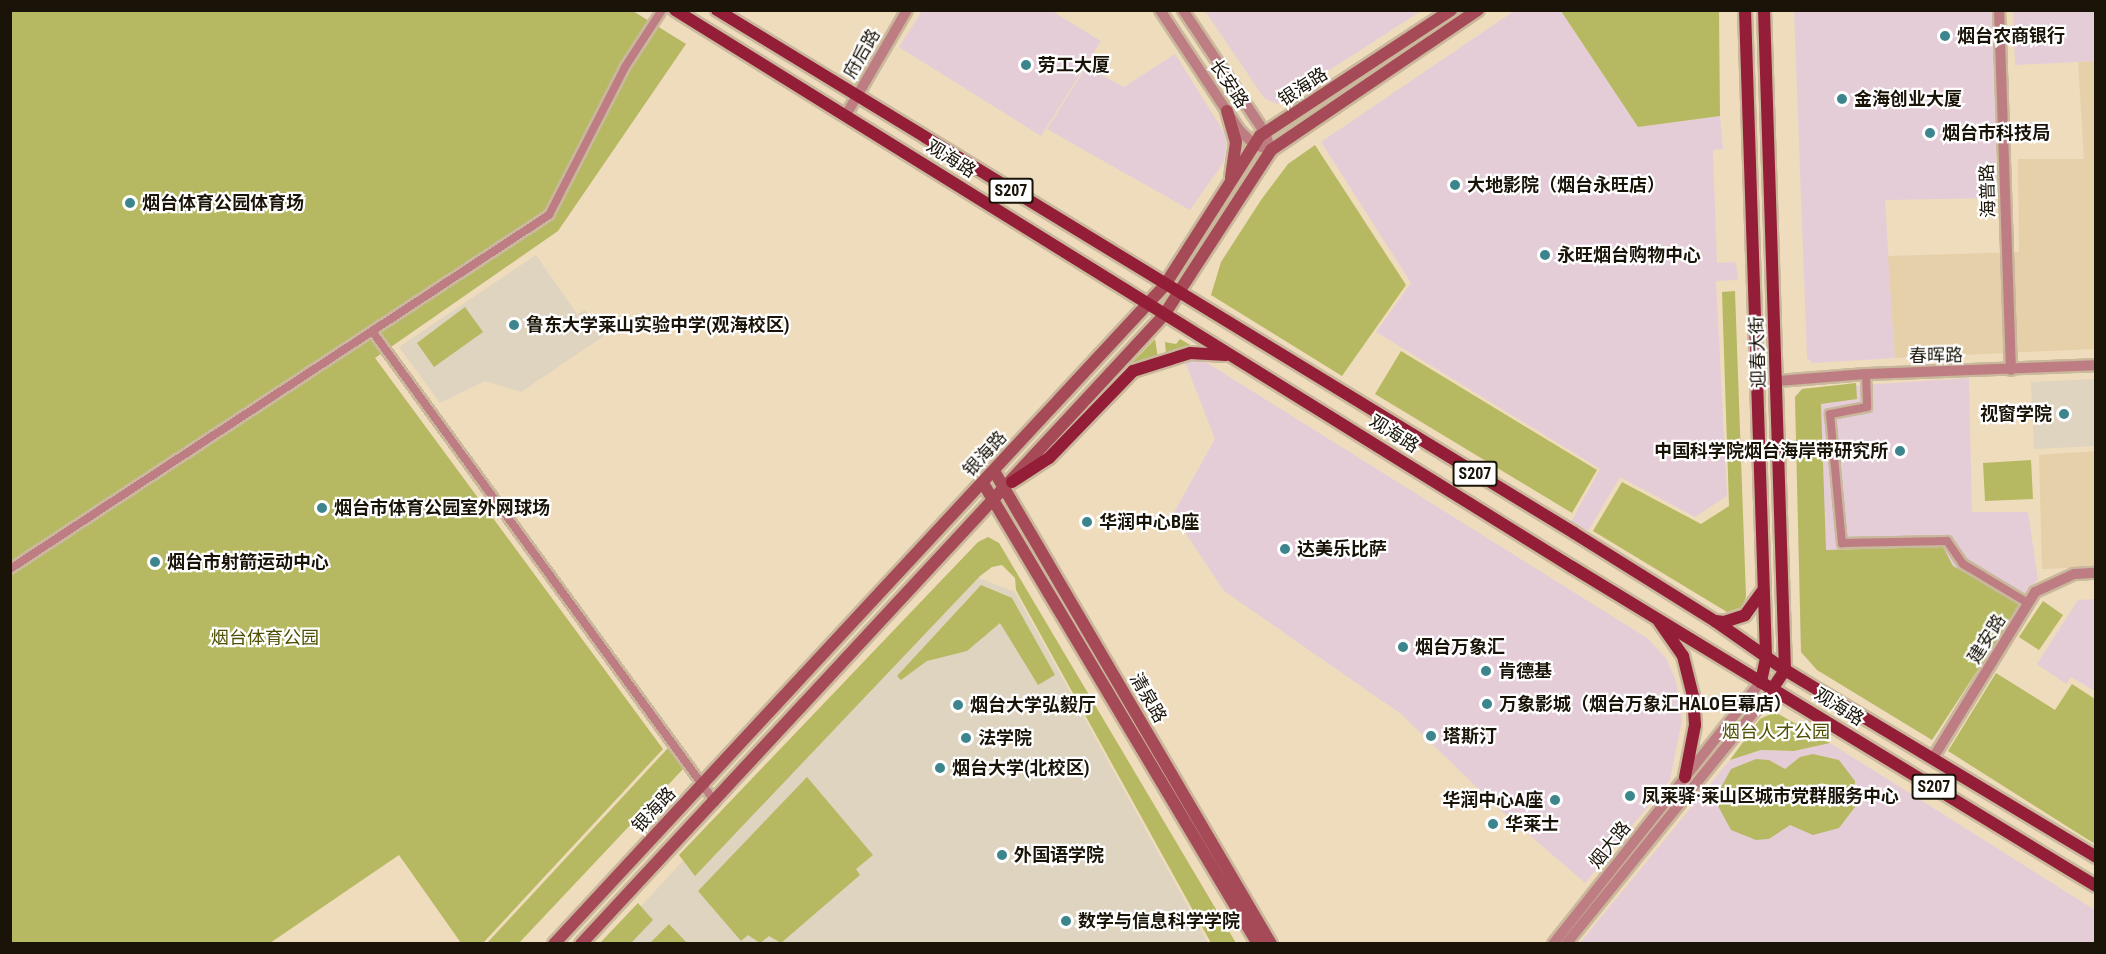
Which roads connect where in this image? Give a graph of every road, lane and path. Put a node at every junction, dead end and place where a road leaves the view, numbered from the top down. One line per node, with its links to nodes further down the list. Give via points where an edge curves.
1 (662, 10): 25 (street, via 625,67 549,215)
2 (675, 10): 16 (main road, 观海路 / S207)
3 (717, 10): 13 (main road, 观海路 / S207)
4 (907, 10): 13 (street, 府后路)
5 (1160, 10): 14 (street, 长安路)
6 (1183, 10): 12 (street)
7 (1451, 10): 17 (main road, 银海路)
8 (1478, 10): 19 (main road, 银海路)
9 (1745, 10): 37 (main road, 迎春大街)
10 (1766, 10): 30 (main road, 迎春大街)
11 (1999, 10): 28 (street, 海普路)
12 (1235, 88): 14 (street); 17 (street)
13 (857, 96): 16 (street, 府后路); 21 (main road, 观海路 / S207)
14 (1219, 99): 15 (street, 长安路)
15 (1227, 111): 18 (street, 长安路); 20 (main road, via 1236,142)
16 (846, 115): 23 (main road, 观海路 / S207)
17 (1265, 133): 18 (main road, 银海路); 19 (street)
18 (1255, 144): 19 (street, 长安路); 20 (main road, 银海路)
19 (1271, 150): 22 (main road, 银海路)
20 (1231, 182): 21 (main road, 银海路)
21 (1165, 285): 22 (main road, 观海路 / S207); 23 (main road, 银海路)
22 (1180, 295): 24 (main road, 银海路); 40 (main road, 观海路 / S207)
23 (1149, 304): 24 (main road, 观海路 / S207); 31 (main road, 银海路)
24 (1164, 315): 26 (main road, 观海路 / S207); 33 (main road, 银海路)
25 (372, 331): 35 (street); 47 (street)
26 (1240, 360): 33 (main road, via 1202,351 1132,371 1049,458); 39 (main road, 观海路 / S207, via 1572,567)
27 (2096, 365): 28 (street, 春晖路)
28 (2011, 370): 29 (street, 春晖路)
29 (1866, 374): 30 (street, 春晖路); 38 (street, via 1867,407 1830,414 1842,543 1947,541 1963,564)
30 (1778, 381): 42 (main road, 迎春大街)
31 (994, 471): 32 (main road, 银海路); 33 (main road, 清泉路)
32 (983, 483): 34 (main road, 清泉路); 47 (main road, 银海路)
33 (1009, 485): 34 (main road, 银海路); 54 (main road, 清泉路)
34 (994, 501): 48 (main road, 银海路); 53 (main road, 清泉路)
35 (10, 570)
36 (2096, 573): 38 (street, 建安路, via 2074,574 2035,592)
37 (1763, 589): 40 (main road, via 1745,615); 41 (main road, 迎春大街)
38 (2028, 603): 45 (street, 建安路)
39 (1652, 612): 43 (main road, 观海路 / S207); 46 (main road, via 1683,656 1689,676 1695,725)
40 (1715, 621): 41 (main road, 观海路 / S207)
41 (1766, 658): 42 (main road, 观海路 / S207); 43 (main road, 迎春大街)
42 (1785, 670): 44 (main road); 45 (main road, 观海路 / S207)
43 (1761, 682): 44 (main road, 观海路 / S207); 46 (street, 烟大路)
44 (1773, 688): 50 (main road, 观海路 / S207); 56 (street, 烟大路)
45 (1933, 758): 49 (main road, 观海路 / S207)
46 (1685, 777): 55 (street, 烟大路)
47 (701, 785): 48 (street); 51 (main road, 银海路)
48 (715, 802): 52 (main road, 银海路)
49 (2096, 857)
50 (2096, 886)
51 (554, 944)
52 (581, 944)
53 (1258, 944)
54 (1271, 944)
55 (1552, 944)
56 (1566, 944)

